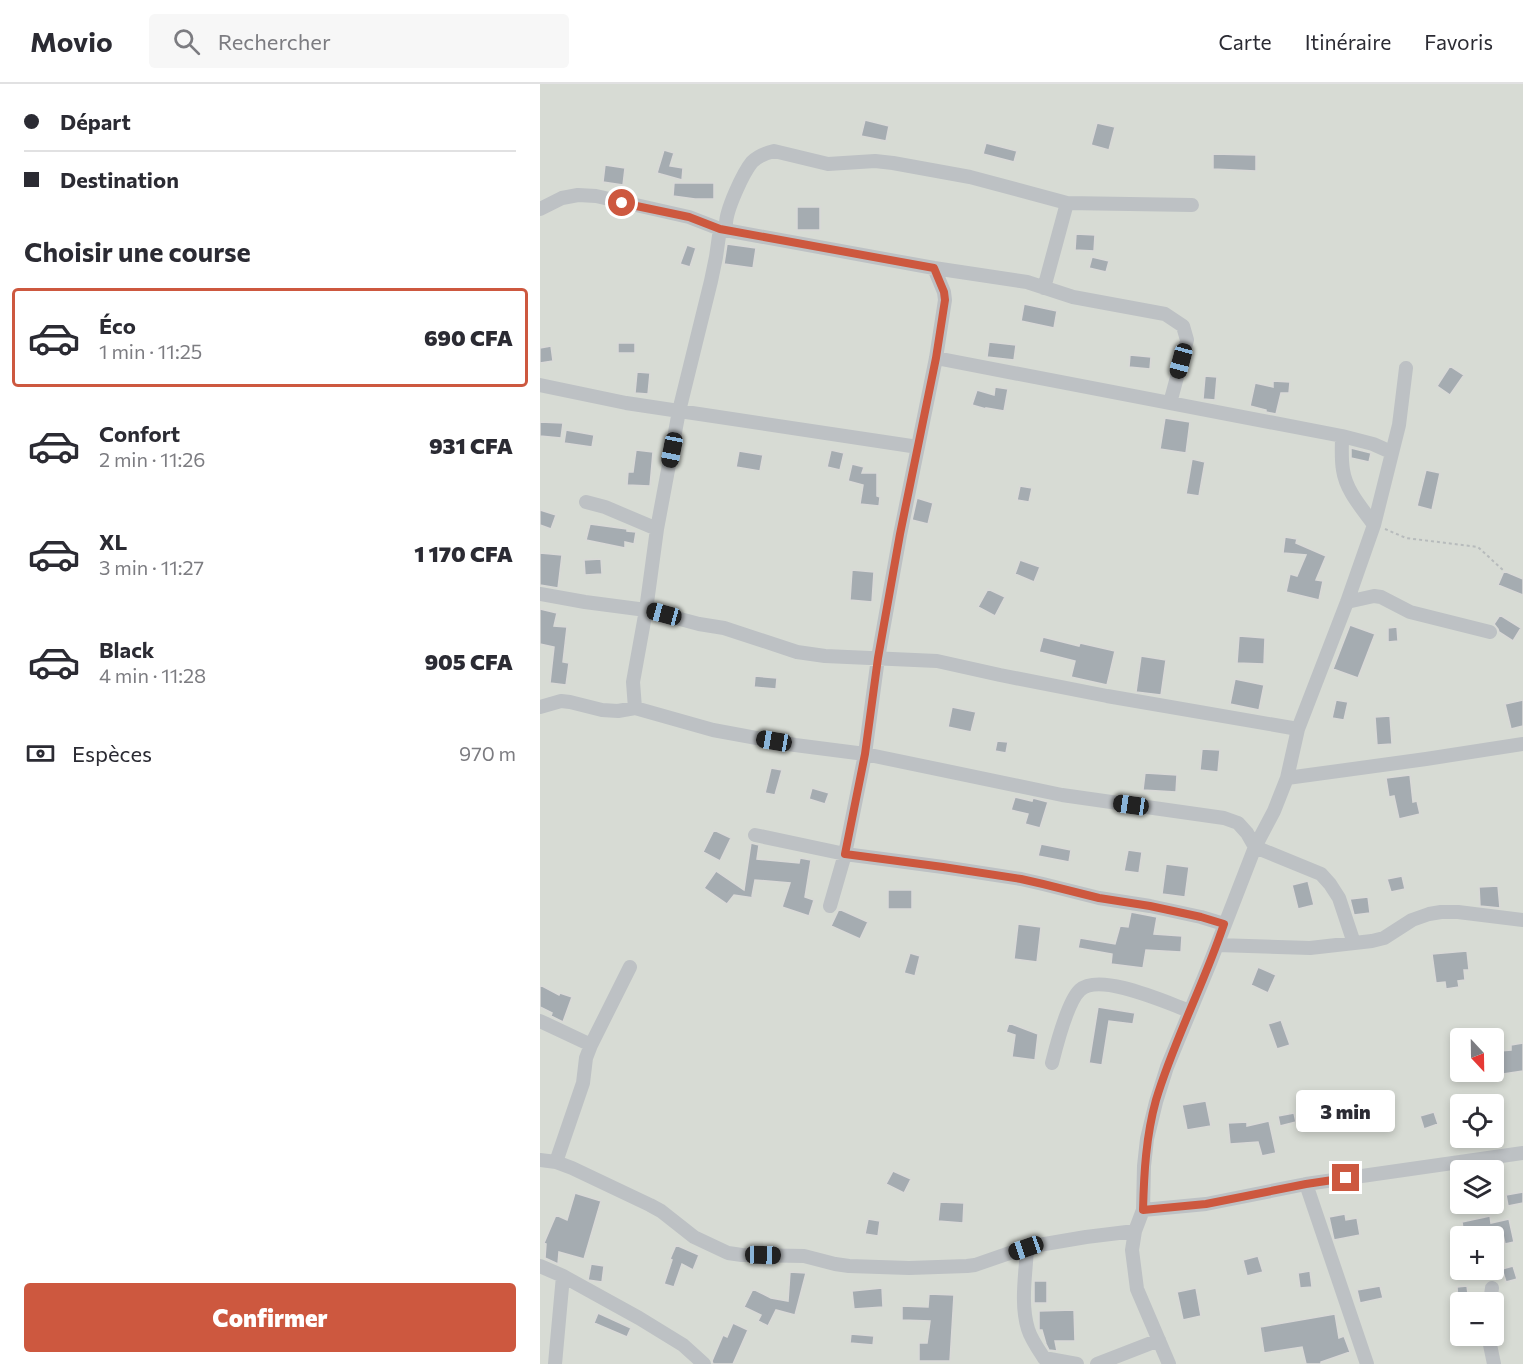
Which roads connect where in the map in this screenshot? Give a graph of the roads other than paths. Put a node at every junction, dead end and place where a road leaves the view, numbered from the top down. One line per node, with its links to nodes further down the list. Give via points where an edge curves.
1 (1067, 203): 2 (street); 4 (street, via 970,177 894,163 828,164 774,151 753,162 736,192 726,224); 6 (street)
2 (1192, 205)
3 (540, 209): 4 (street, via 562,198 596,196 689,217)
4 (720, 229): 5 (street); 11 (street)
5 (934, 268): 6 (street, via 1028,282); 7 (street, via 945,300)
6 (1044, 288): 10 (street, via 1165,314 1183,326 1187,340)
7 (936, 358): 10 (street); 13 (street)
8 (1406, 368): 14 (street, via 1399,425)
9 (540, 385): 11 (street)
10 (1170, 403): 12 (street)
11 (679, 411): 13 (street); 17 (street)
12 (1342, 436): 14 (street); 16 (street, via 1347,483)
13 (918, 447): 22 (street)
14 (1391, 452): 16 (street)
15 (586, 502): 17 (street)
16 (1374, 525): 19 (street)
17 (657, 529): 20 (street)
18 (540, 594): 20 (street)
19 (1347, 602): 21 (street, via 1381,597 1410,612); 25 (street)
20 (646, 610): 22 (street, via 724,628 797,652); 24 (street, via 633,682)
21 (1490, 632)
22 (878, 658): 25 (street, via 937,661); 27 (street)
23 (540, 706): 24 (street, via 561,701 602,710)
24 (635, 708): 27 (street, via 713,730)
25 (1298, 729): 28 (street)
26 (1523, 744): 28 (street)
27 (865, 754): 30 (street, via 1062,795 1224,818 1238,823); 31 (street)
28 (1287, 778): 30 (street)
29 (755, 835): 31 (street)
30 (1255, 847): 34 (street); 35 (street, via 1321,874 1339,898)
31 (845, 854): 32 (street); 34 (street, via 1021,879)
32 (830, 906)
33 (1523, 920): 35 (street, via 1441,912 1412,920 1384,938)
34 (1224, 924): 36 (street)
35 (1354, 943): 36 (street, via 1310,948)
36 (1217, 945): 38 (street)
37 (630, 967): 40 (street)
38 (1190, 1011): 41 (street, via 1109,984 1094,984 1081,989 1074,998); 46 (street, via 1167,1067 1147,1139)
39 (540, 1021): 40 (street)
40 (591, 1045): 44 (street, via 583,1083)
41 (1052, 1064)
42 (1523, 1153): 45 (street)
43 (540, 1160): 44 (street)
44 (556, 1162): 48 (street, via 650,1205 694,1237 742,1255 804,1256 849,1266 920,1267 975,1265)
45 (1306, 1184): 46 (street, via 1206,1204); 58 (street)
46 (1143, 1210): 47 (street)
47 (1135, 1231): 48 (street); 51 (street, via 1132,1250 1137,1289)
48 (1027, 1247): 55 (street, via 1024,1304 1031,1336 1044,1358)
49 (540, 1266): 50 (street)
50 (563, 1276): 53 (street); 54 (street, via 683,1345)
51 (1159, 1340): 56 (street); 57 (street)
52 (1490, 1346): 59 (street)
53 (555, 1364)
54 (704, 1364)
55 (1077, 1364)
56 (1097, 1364)
57 (1169, 1364)
58 (1367, 1364)
59 (1494, 1364)

